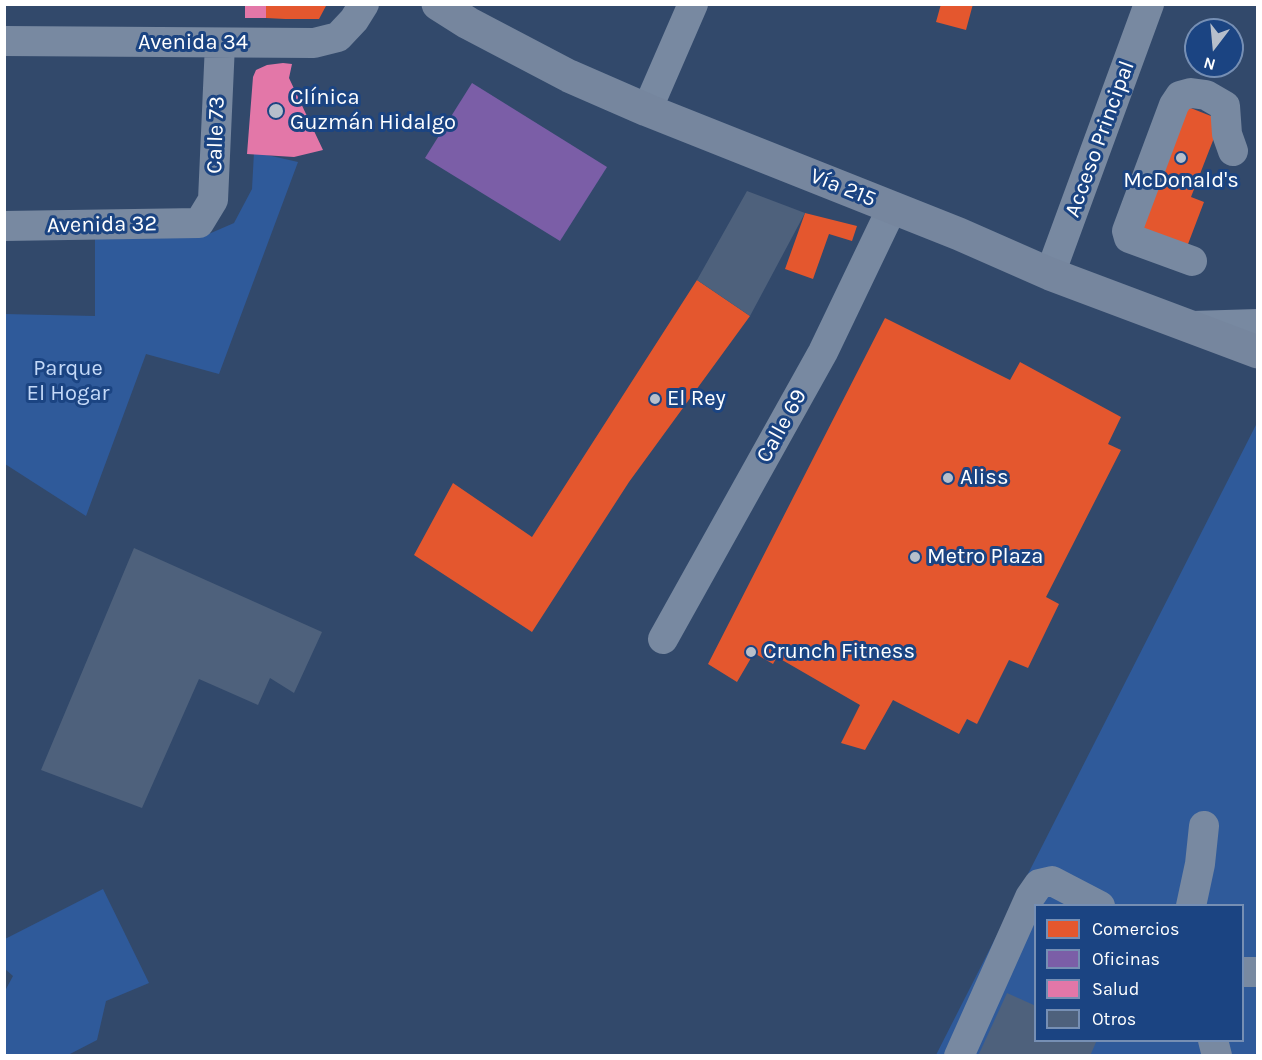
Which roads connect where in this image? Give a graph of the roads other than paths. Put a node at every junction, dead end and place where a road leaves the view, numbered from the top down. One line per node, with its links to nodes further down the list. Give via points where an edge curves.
1 (364, 4): 6 (street, Avenida 34, via 338,37 314,43)
2 (438, 4): 7 (main road, Vía 215, via 569,76)
3 (693, 4): 7 (street)
4 (1149, 4): 13 (street, Acceso Principal)
5 (4, 41): 6 (street, Avenida 34)
6 (220, 44): 10 (street, Calle 73, via 213,200)
7 (647, 110): 9 (main road, Vía 215)
8 (1233, 152): 12 (street, via 1225,106 1206,95 1180,96 1127,231 1130,238)
9 (892, 208): 13 (main road, Vía 215); 17 (street, Calle 69, via 823,352)
10 (200, 223): 11 (street, Avenida 32)
11 (4, 226)
12 (1192, 261)
13 (1050, 274): 15 (main road, Vía 215)
14 (1257, 324): 15 (street)
15 (1186, 326): 16 (main road, Vía 215)
16 (1257, 352)
17 (663, 639)
18 (1204, 826): 20 (street)
19 (1096, 904): 21 (street, via 1052,881 1039,884)
20 (1191, 904)
21 (958, 1056)

